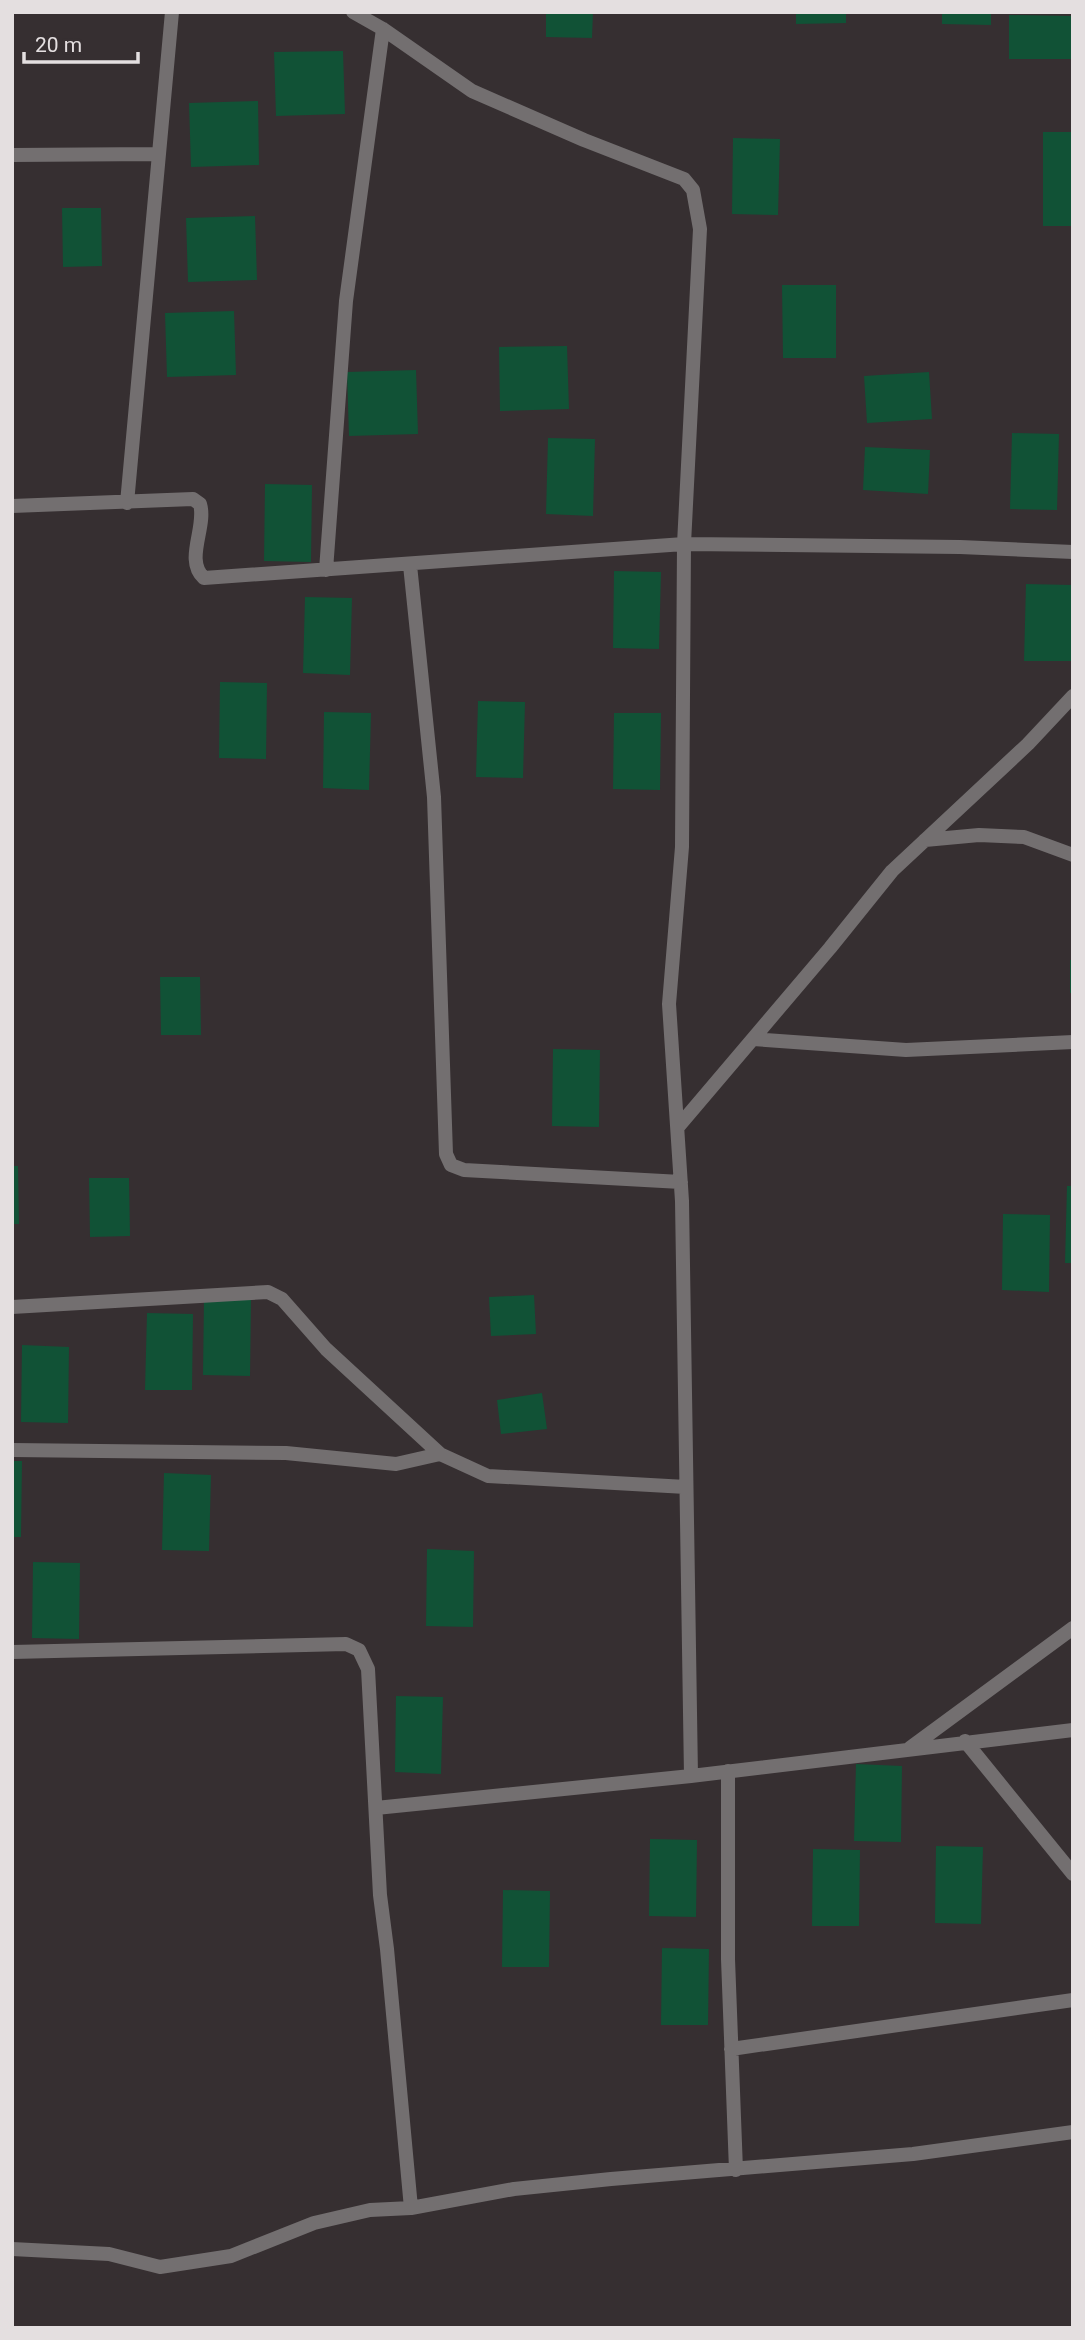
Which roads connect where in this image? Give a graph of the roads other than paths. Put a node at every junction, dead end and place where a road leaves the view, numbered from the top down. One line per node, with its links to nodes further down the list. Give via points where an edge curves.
1 (172, 12): 4 (street)
2 (353, 12): 3 (street)
3 (383, 29): 8 (street, via 472,91 684,179 694,190 700,229); 11 (street, via 346,301)
4 (158, 154): 5 (street); 6 (street)
5 (12, 155)
6 (127, 503): 7 (street); 11 (street, via 193,499 200,504 203,513 195,562 204,578)
7 (12, 506)
8 (684, 544): 9 (street); 10 (street); 17 (street, via 682,847 669,1003)
9 (1073, 552)
10 (410, 565): 11 (street); 18 (street, via 434,797 446,1154 451,1165 464,1170)
11 (326, 570)
12 (1073, 696): 13 (street)
13 (925, 840): 14 (street, via 1024,837); 15 (street, via 892,871)
14 (1073, 855)
15 (753, 1039): 16 (street, via 905,1050); 17 (street)
16 (1073, 1042)
17 (678, 1127): 18 (street)
18 (681, 1182): 22 (street)
19 (12, 1307): 21 (street, via 268,1292 282,1299 326,1349)
20 (12, 1450): 21 (street, via 286,1453 396,1464)
21 (440, 1454): 22 (street, via 488,1476)
22 (686, 1487): 29 (street)
23 (1073, 1628): 27 (street)
24 (12, 1652): 30 (street, via 346,1644 359,1650 368,1668)
25 (1073, 1730): 26 (street)
26 (965, 1741): 27 (street); 31 (street)
27 (909, 1748): 28 (street)
28 (728, 1771): 29 (street); 33 (street)
29 (691, 1776): 30 (street)
30 (376, 1808): 36 (street, via 380,1895)
31 (1073, 1874)
32 (1073, 2000): 33 (street)
33 (731, 2049): 35 (street)
34 (1073, 2132): 35 (street, via 913,2154)
35 (736, 2170): 36 (street, via 514,2189)
36 (411, 2208): 37 (street, via 370,2210 314,2223 231,2256 160,2267 109,2254)
37 (12, 2249)

